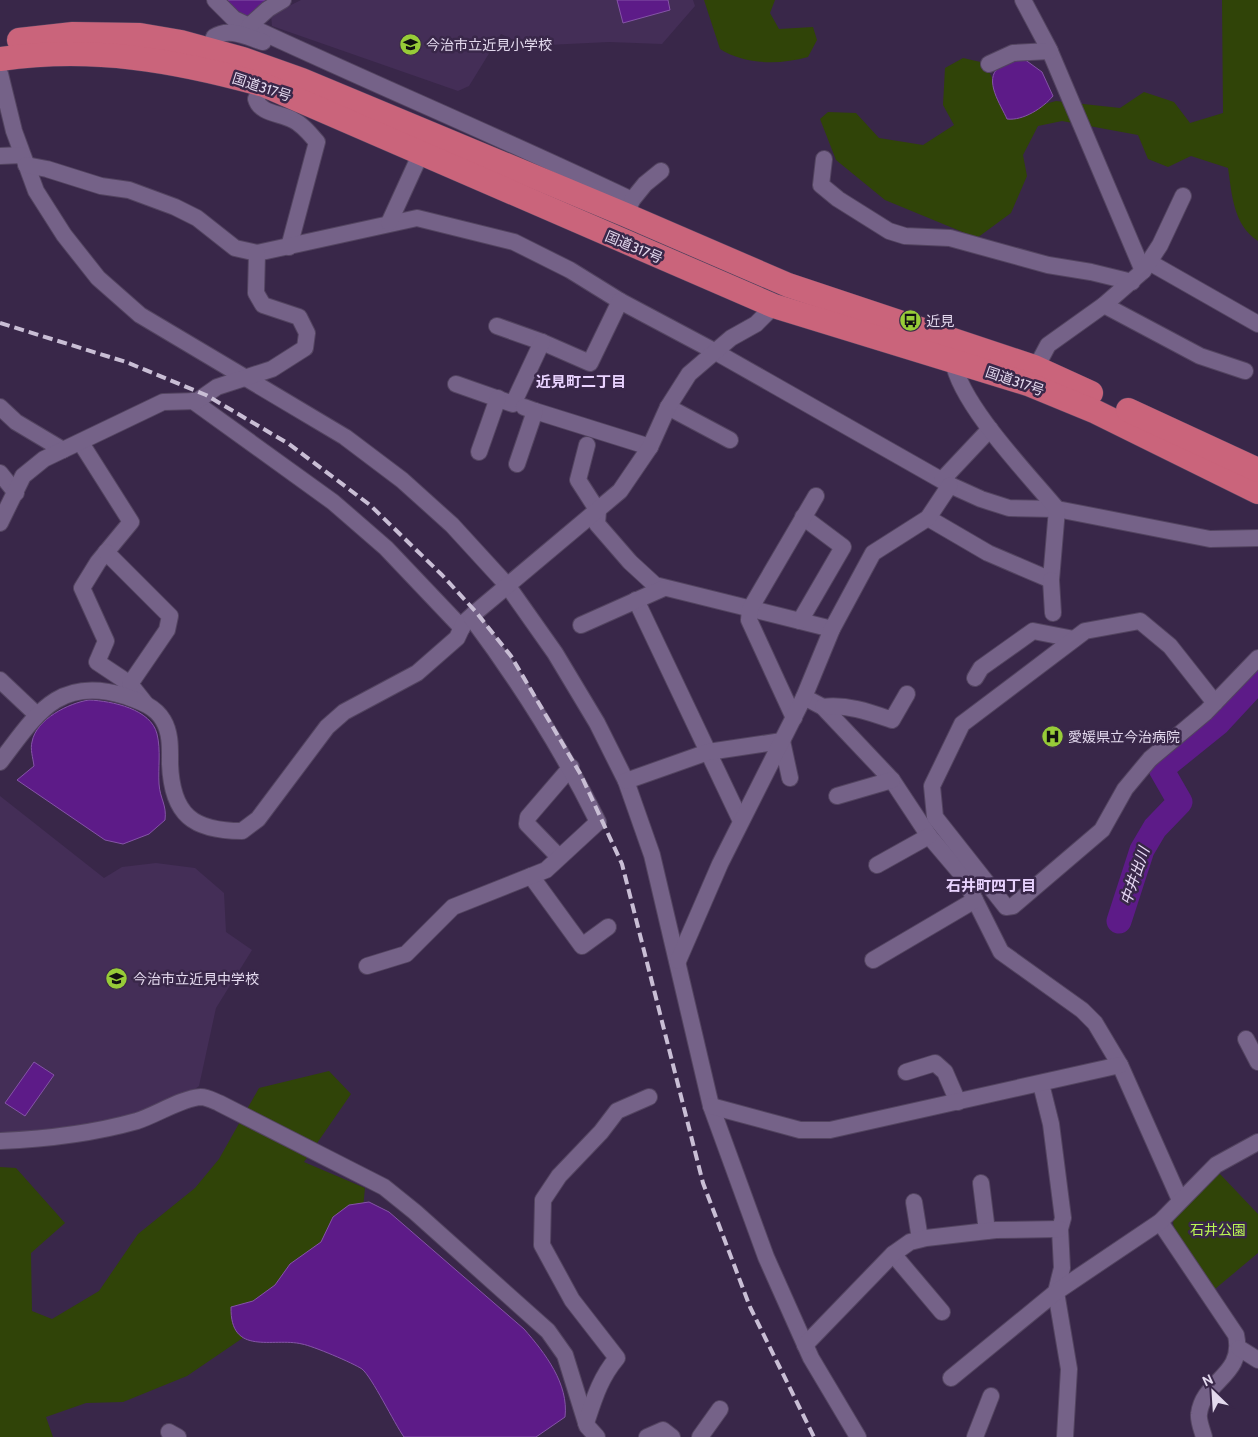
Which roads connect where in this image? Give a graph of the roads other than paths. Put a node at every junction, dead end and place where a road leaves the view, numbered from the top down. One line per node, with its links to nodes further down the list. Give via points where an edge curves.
1 (215, 0): 4 (street, via 234,19)
2 (283, 0): 4 (street)
3 (1023, 0): 6 (street)
4 (248, 26): 7 (street)
5 (0, 42): 9 (highway, 国道317号, via 105,33 140,35)
6 (1050, 51): 10 (street, via 1013,53); 23 (street)
7 (313, 56): 9 (street, via 227,31 214,37); 19 (street, via 537,154)
8 (0, 59): 9 (highway, 国道317号, via 38,54 113,54)
9 (209, 59): 12 (highway, 国道317号)
10 (989, 64)
11 (0, 74): 16 (street)
12 (269, 77): 13 (highway, 国道317号); 19 (highway, 国道317号); 21 (street, via 256,99 257,105 294,120 317,142)
13 (421, 153): 20 (street); 26 (highway, 国道317号)
14 (0, 156): 16 (street)
15 (824, 159): 23 (street, via 821,185 889,231 905,236 958,240 1048,265 1091,272)
16 (24, 160): 22 (street, via 101,186 130,190 175,207 197,218 235,248); 34 (street, via 50,215 98,278 140,315)
17 (661, 171): 19 (street, via 636,193)
18 (1183, 196): 23 (street, via 1160,245)
19 (629, 207): 31 (highway, 国道317号, via 788,285)
20 (389, 223): 21 (street); 24 (street, via 417,218 514,242 570,270)
21 (288, 247): 22 (street)
22 (257, 253): 34 (street, via 256,293 263,304 299,317 307,333 305,348 272,369)
23 (1141, 272): 25 (street); 27 (street)
24 (620, 301): 29 (street, via 590,363); 30 (street)
25 (1104, 305): 32 (street, via 1200,356); 33 (street, via 1048,345)
26 (774, 306): 30 (street, via 756,324); 31 (highway, 国道317号)
27 (1258, 324)
28 (497, 326): 29 (street)
29 (542, 342): 37 (street)
30 (714, 351): 39 (street, via 689,374); 51 (street)
31 (957, 353): 33 (highway, 国道317号); 41 (street, via 958,381)
32 (1245, 371)
33 (1031, 376): 49 (highway, 国道317号); 52 (highway, 国道317号)
34 (246, 378): 36 (street, via 217,387); 63 (street, via 345,437 402,480 452,525)
35 (456, 384): 37 (street)
36 (193, 401): 43 (street, via 164,402); 68 (street, via 333,502)
37 (506, 401): 40 (street); 47 (street)
38 (0, 407): 46 (street, via 16,422)
39 (668, 407): 42 (street); 45 (street)
40 (535, 411): 45 (street); 48 (street)
41 (990, 429): 51 (street); 55 (street)
42 (730, 440)
43 (81, 443): 46 (street); 61 (street, via 131,522)
44 (587, 445): 56 (street, via 578,480)
45 (650, 447): 56 (street, via 620,491)
46 (63, 450): 53 (street, via 23,476)
47 (479, 452)
48 (517, 464)
49 (1258, 470)
50 (0, 473): 53 (street)
51 (946, 482): 55 (street, via 980,499 1009,508); 58 (street)
52 (1258, 492)
53 (16, 493): 59 (street)
54 (816, 496): 57 (street)
55 (1057, 509): 60 (street, via 1210,539); 62 (street)
56 (598, 511): 63 (street); 64 (street, via 596,524 630,562 655,585)
57 (803, 517): 66 (street); 69 (street, via 843,547)
58 (928, 518): 62 (street, via 988,553); 71 (street, via 873,553)
59 (0, 523)
60 (1258, 538)
61 (106, 552): 76 (street, via 82,588 106,641 98,662); 76 (street, via 170,616 167,630)
62 (1051, 580): 67 (street)
63 (507, 585): 68 (street); 90 (street, via 556,653 597,723)
64 (664, 588): 65 (street); 66 (street)
65 (636, 600): 70 (street); 85 (street)
66 (750, 609): 69 (street); 83 (street, via 749,620)
67 (1053, 613)
68 (466, 622): 79 (street, via 457,638 417,673 344,712 327,727 258,820 242,831 205,828 188,817 176,801 170,778 169,736 162,718); 87 (street, via 534,705)
69 (800, 622): 71 (street)
70 (581, 624)
71 (832, 629): 78 (street)
72 (1074, 639): 74 (street, via 1033,631 980,668); 80 (street, via 1085,631 1140,621 1170,646); 80 (street, via 962,724 932,786 935,816 1006,907 1013,906 1102,830 1125,789 1150,759)
73 (1258, 658): 80 (street)
74 (975, 678)
75 (0, 680): 82 (street)
76 (130, 684): 79 (street)
77 (907, 694): 81 (street, via 892,720 837,705)
78 (804, 697): 81 (street); 83 (street)
79 (145, 703): 82 (street, via 101,689 80,690 60,697)
80 (1215, 703)
81 (823, 707): 89 (street)
82 (36, 714): 86 (street)
83 (794, 718): 84 (street)
84 (782, 741): 85 (street); 88 (street); 100 (street, via 720,864)
85 (708, 752): 90 (street); 92 (street)
86 (0, 762)
87 (571, 766): 94 (street, via 598,822); 94 (street, via 528,817 527,824)
88 (790, 778)
89 (892, 780): 91 (street); 93 (street)
90 (626, 782): 100 (street, via 652,855)
91 (837, 796)
92 (739, 817)
93 (929, 836): 95 (street); 97 (street, via 963,876)
94 (559, 857): 96 (street, via 546,870)
95 (877, 865)
96 (531, 876): 98 (street, via 582,946); 101 (street, via 453,907 406,954)
97 (975, 900): 99 (street); 104 (street, via 1001,952 1082,1010 1095,1023)
98 (608, 927)
99 (873, 960)
100 (678, 961): 109 (street)
101 (367, 966)
102 (1246, 1039): 103 (street)
103 (1258, 1062)
104 (1120, 1065): 106 (street); 113 (street)
105 (906, 1072): 108 (street, via 935,1063 944,1072)
106 (1041, 1084): 108 (street); 116 (street, via 1051,1124 1063,1218)
107 (650, 1097): 128 (street, via 617,1111 559,1176 543,1200 542,1245 572,1300 617,1358 597,1388)
108 (958, 1102): 109 (street, via 830,1130 800,1130)
109 (711, 1106): 122 (street, via 766,1257)
110 (0, 1141): 128 (street, via 66,1137 108,1129 152,1116 191,1099 203,1097 219,1103 384,1187 416,1212 548,1331 565,1355)
111 (1258, 1142): 113 (street, via 1216,1165)
112 (981, 1183): 117 (street)
113 (1180, 1200): 115 (street)
114 (914, 1202): 118 (street)
115 (1160, 1222): 120 (street); 123 (street, via 1236,1335)
116 (1060, 1230): 117 (street); 120 (street, via 1062,1268)
117 (987, 1231): 118 (street)
118 (920, 1239): 119 (street)
119 (893, 1254): 121 (street); 122 (street)
120 (1056, 1292): 125 (street); 135 (street, via 1069,1369)
121 (942, 1312)
122 (805, 1345): 133 (street)
123 (1239, 1348): 124 (street); 136 (street, via 1231,1369 1207,1393 1198,1414)
124 (1258, 1360)
125 (951, 1378)
126 (991, 1396): 134 (street)
127 (720, 1409): 132 (street)
128 (586, 1423): 129 (street)
129 (597, 1437)
130 (647, 1437): 131 (street, via 663,1430)
131 (672, 1437)
132 (700, 1437)
133 (858, 1437)
134 (975, 1437)
135 (1065, 1437)
136 (1204, 1437)

